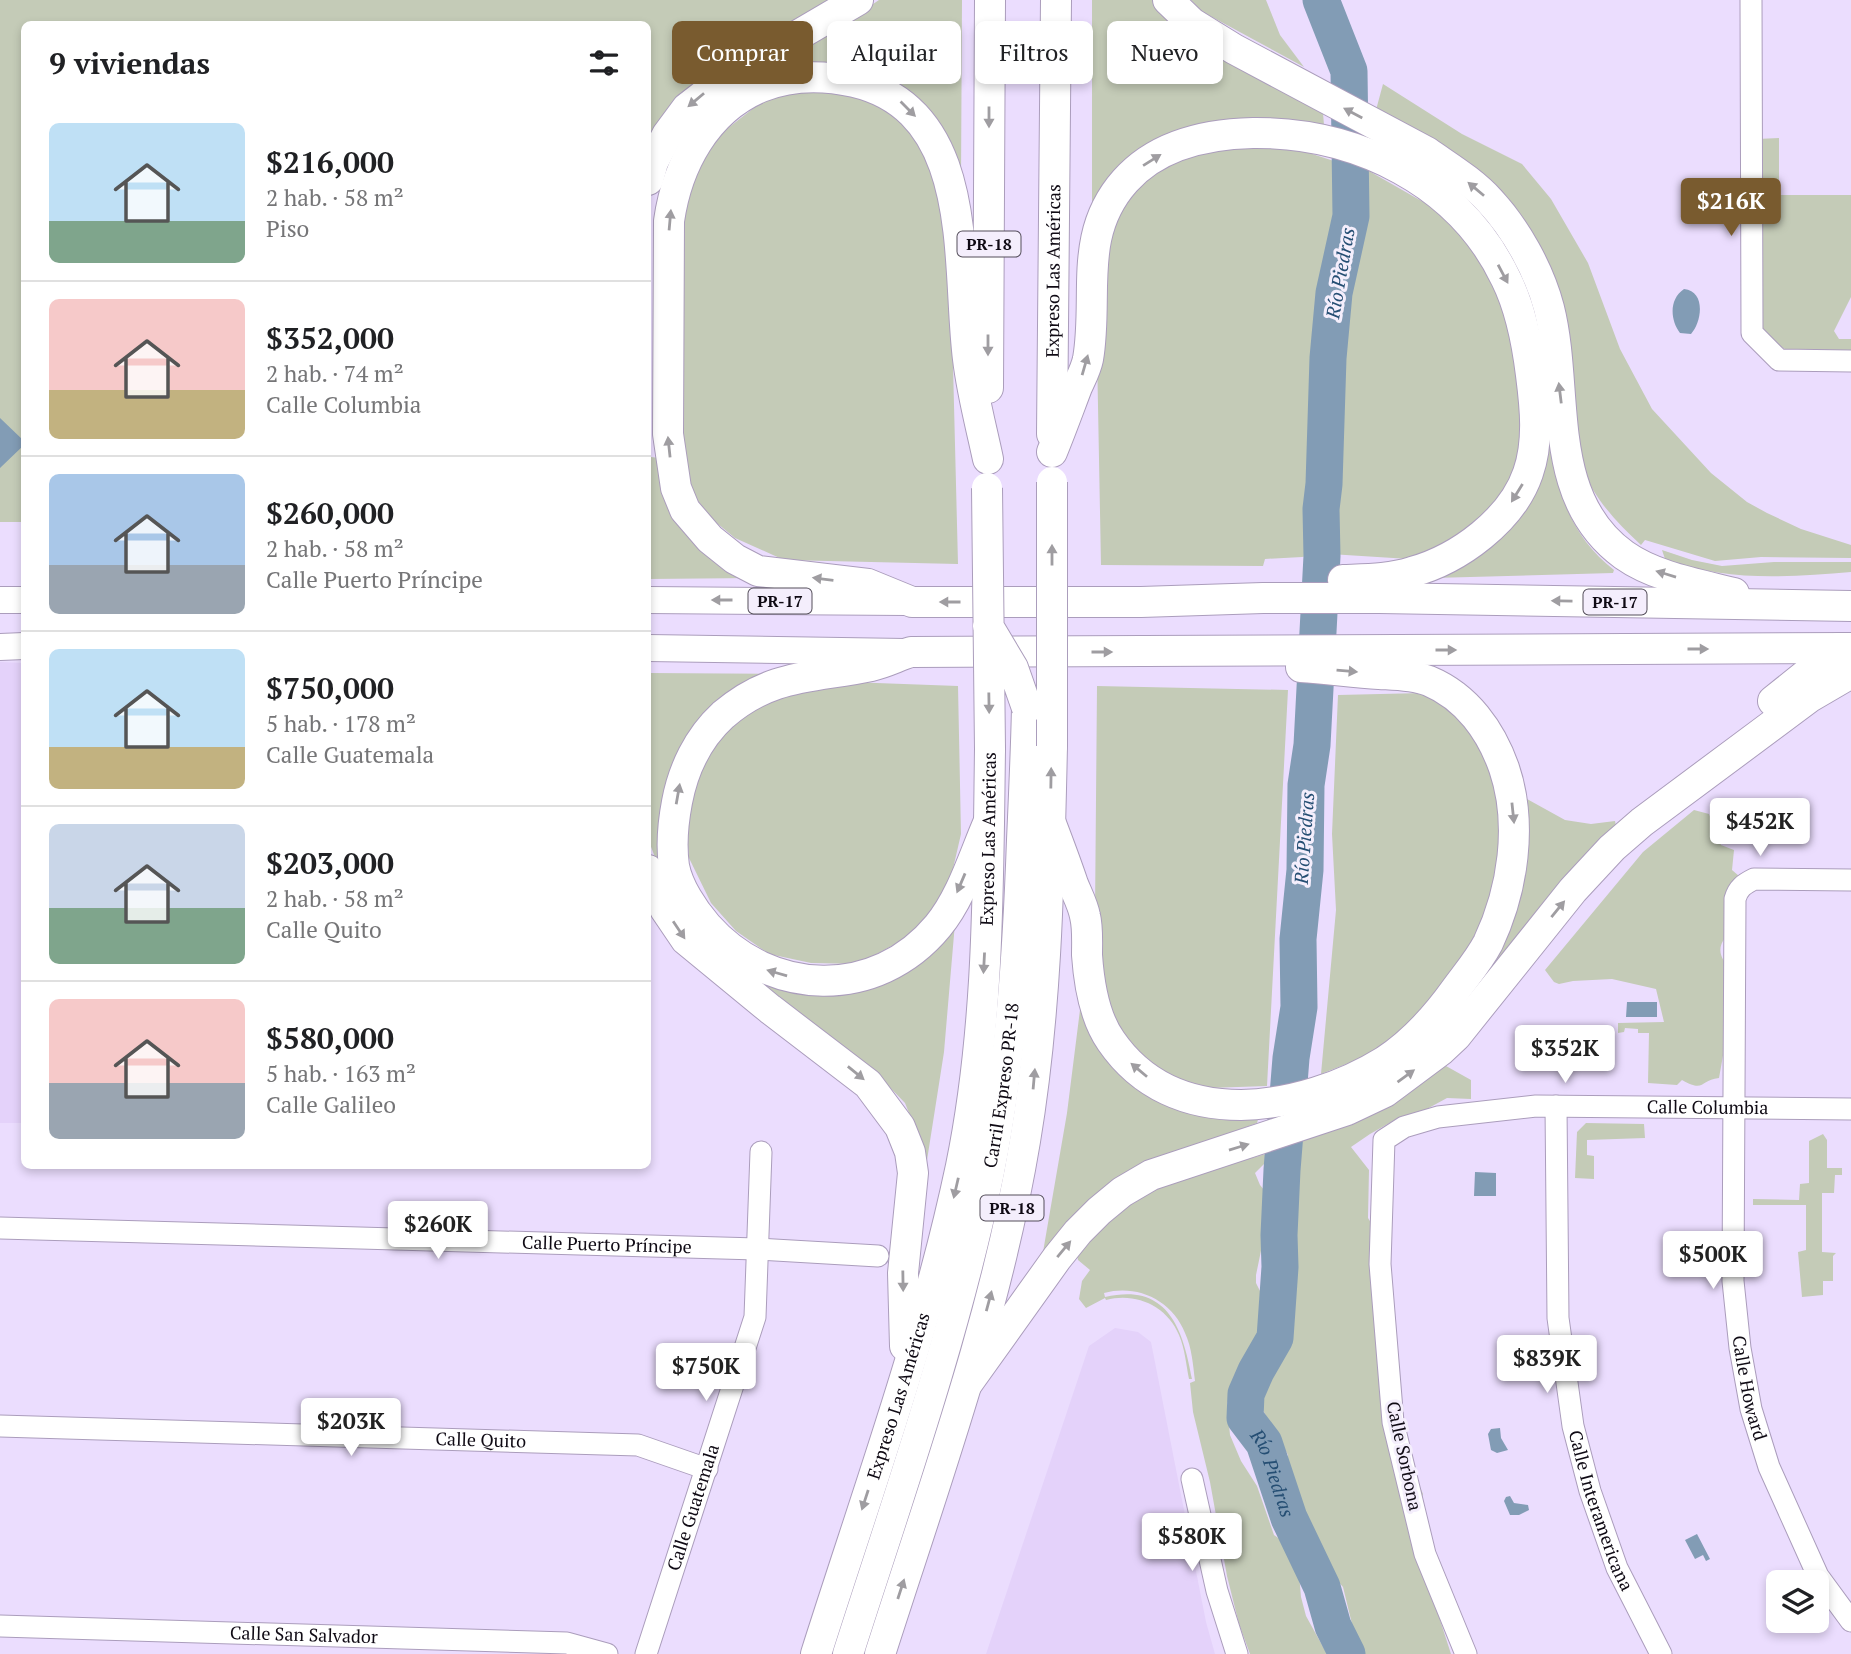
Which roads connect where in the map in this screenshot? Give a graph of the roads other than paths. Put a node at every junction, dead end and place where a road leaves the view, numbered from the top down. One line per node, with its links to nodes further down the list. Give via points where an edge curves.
1 (858, 0): 7 (highway, one-way to 7, via 727,77 687,108 667,135)
2 (990, 0): 10 (highway, Expreso Las Américas / PR-18, one-way to 10)
3 (1056, 0): 9 (highway, Expreso Las Américas / PR-18)
4 (1168, 0): 6 (highway, one-way to 4, via 1192,23)
5 (1751, 0): 8 (street, via 1752,333 1779,359)
6 (1410, 158): 9 (highway, one-way to 6, via 1088,361 1094,243 1102,219 1126,181 1150,160 1181,144 1220,134 1273,133); 11 (highway, one-way to 11, via 1467,220 1507,280 1528,355 1535,402 1534,440 1519,494 1493,525 1454,555); 16 (highway, one-way to 6, via 1650,569 1623,554 1592,523 1569,475 1548,307 1526,253 1489,200 1456,172)
7 (651, 169)
8 (1851, 361)
9 (1052, 452): 18 (highway, Expreso Las Américas / PR-18, one-way to 9, bridge)
10 (988, 473): 15 (highway, one-way to 10, via 868,584 758,571 710,539 685,510 676,488 668,434 672,201 695,144 741,95 802,77 831,77 892,96 924,127 951,187 968,360); 19 (highway, Expreso Las Américas / PR-18, bridge)
11 (1380, 588): 15 (highway, PR-17, one-way to 15, via 1141,602); 16 (highway, PR-17, one-way to 11)
12 (0, 600): 13 (main road)
13 (21, 600)
14 (651, 600): 15 (main road, PR-17, one-way to 14)
15 (912, 602)
16 (1804, 606): 17 (highway, PR-17)
17 (1851, 606)
18 (1052, 625): 26 (highway, bridge, via 1034,667); 27 (highway, Expreso Las Américas / PR-18, bridge)
19 (988, 626): 26 (highway, bridge, via 1013,668); 28 (highway, Expreso Las Américas / PR-18, one-way to 28, bridge)
20 (21, 646): 21 (main road)
21 (0, 647)
22 (651, 648): 23 (main road)
23 (911, 652): 25 (highway, one-way to 25, via 1140,652); 28 (highway, one-way to 23, via 938,926 901,958 867,976 806,980 744,959 719,940 681,887 672,836 680,781 693,753 722,716 776,683 873,666)
24 (1847, 656): 25 (highway, one-way to 24); 32 (highway, one-way to 24, via 1385,1092 1440,1051 1612,848 1810,696)
25 (1379, 662): 32 (highway, one-way to 32, via 1430,682 1485,726 1507,777 1513,857 1488,943 1442,1009)
26 (1027, 708): 27 (highway, Carril Expreso PR-18)
27 (1039, 746): 29 (highway, Expreso Las Américas / PR-18, one-way to 27); 51 (highway, Carril Expreso PR-18, via 1001,1102 989,1170 935,1382)
28 (989, 821): 41 (highway, Expreso Las Américas / PR-18, one-way to 41, via 984,971 973,1096 942,1250)
29 (1050, 821): 32 (highway, one-way to 29, via 1226,1105 1199,1102 1138,1071 1110,1040 1100,1021 1091,989 1086,916); 42 (highway, Expreso Las Américas / PR-18, one-way to 29, via 1017,1185 1033,1090 1044,972)
30 (651, 877): 41 (highway, one-way to 41, via 686,940 868,1084 901,1127 913,1173 903,1273)
31 (1851, 880): 34 (street, Calle Howard, via 1754,879 1737,891)
32 (1345, 1096): 42 (highway, one-way to 32, via 1057,1258 1122,1192 1151,1175)
33 (1556, 1105): 34 (street, Calle Columbia); 37 (street, Calle Columbia, via 1438,1117 1404,1127 1384,1140); 55 (street, Calle Interamericana, via 1558,1318 1573,1426 1617,1568)
34 (1732, 1106): 35 (street, Calle Columbia); 46 (street, Calle Howard, via 1733,1281 1751,1409 1769,1467 1818,1576)
35 (1851, 1109)
36 (761, 1152): 39 (street, Calle Guatemala)
37 (1382, 1207): 54 (street, Calle Sorbona, via 1380,1264 1393,1422 1425,1554)
38 (0, 1228): 39 (street, Calle Puerto Príncipe)
39 (757, 1249): 40 (street, Calle Puerto Príncipe); 44 (street, Calle Guatemala, via 755,1317)
40 (878, 1256)
41 (906, 1373): 50 (highway, Expreso Las Américas / PR-18, one-way to 50)
42 (967, 1384): 52 (highway, Expreso Las Américas / PR-18, one-way to 42)
43 (0, 1426): 44 (street, Calle Quito, via 638,1445)
44 (706, 1469): 49 (street, Calle Guatemala)
45 (1192, 1479): 53 (street, via 1217,1591)
46 (1851, 1621)
47 (0, 1626): 48 (street, Calle San Salvador, via 567,1643)
48 (607, 1654)
49 (646, 1654)
50 (816, 1654)
51 (848, 1654)
52 (880, 1654)
53 (1237, 1654)
54 (1466, 1654)
55 (1661, 1654)

